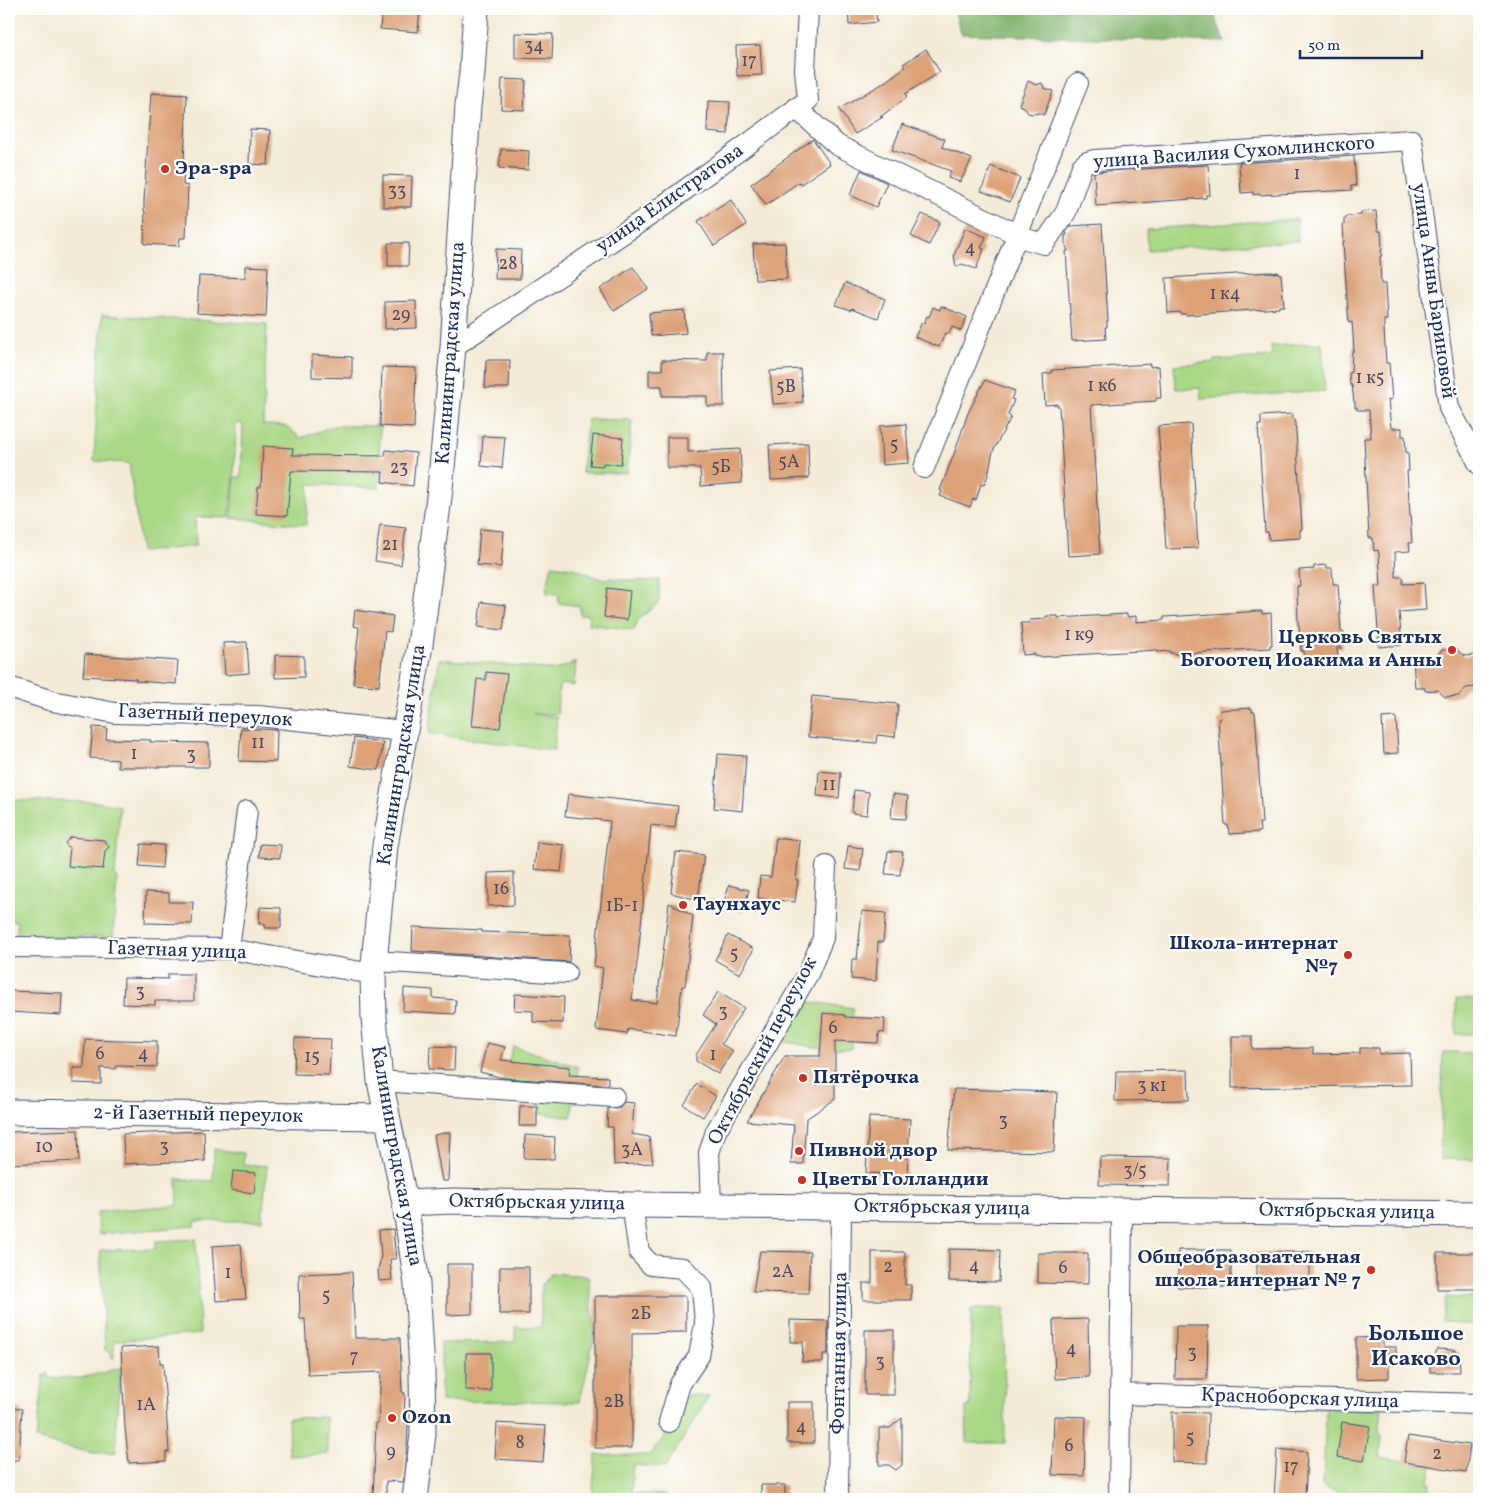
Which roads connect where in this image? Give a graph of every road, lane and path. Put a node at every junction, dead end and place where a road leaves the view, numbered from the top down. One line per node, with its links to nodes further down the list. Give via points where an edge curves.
1 (476, 9): 7 (street, Калининградская улица)
2 (808, 9): 4 (street, улица Елистратова, via 805,70 808,100)
3 (1078, 83): 6 (street)
4 (796, 108): 6 (street, via 837,145); 7 (street, улица Елистратова, via 652,214)
5 (1412, 140): 6 (street, улица Василия Сухомлинского, via 1094,160 1082,166 1066,212 1044,244); 8 (street, улица Анны Бариновой, via 1449,408)
6 (1018, 234): 9 (street)
7 (454, 347): 11 (street, Калининградская улица, via 420,645)
8 (1479, 464)
9 (924, 468)
10 (9, 687): 11 (street, Газетный переулок, via 52,701 115,713 258,716)
11 (404, 731): 16 (street, Калининградская улица, via 385,846)
12 (247, 811): 15 (street)
13 (826, 866): 26 (street, Октябрьский переулок, via 822,938 808,974 716,1131 709,1153)
14 (9, 947): 15 (street, Газетная улица)
15 (229, 949): 16 (street, Газетная улица)
16 (374, 968): 17 (street, Газетная улица); 18 (street, Калининградская улица)
17 (566, 973)
18 (376, 1054): 19 (street, Калининградская улица); 22 (street, via 365,1098)
19 (380, 1082): 20 (street); 23 (street, Калининградская улица)
20 (614, 1097)
21 (9, 1112): 22 (street, 2-й Газетный переулок)
22 (345, 1117): 23 (street, 2-й Газетный переулок)
23 (387, 1118): 24 (street, Калининградская улица)
24 (405, 1203): 25 (street, Октябрьская улица); 33 (street, Калининградская улица, via 417,1284 422,1371 423,1434)
25 (632, 1205): 26 (street, Октябрьская улица); 32 (street, via 639,1252 651,1265 682,1268 702,1288 705,1323 699,1356 680,1384)
26 (711, 1206): 27 (street, Октябрьская улица)
27 (841, 1207): 28 (street, Октябрьская улица); 34 (street, Фонтанная улица)
28 (1122, 1210): 29 (street, Октябрьская улица); 30 (street)
29 (1479, 1214)
30 (1120, 1394): 31 (street, Красноборская улица); 35 (street)
31 (1479, 1404)
32 (669, 1422)
33 (415, 1499)
34 (838, 1499)
35 (1119, 1499)

